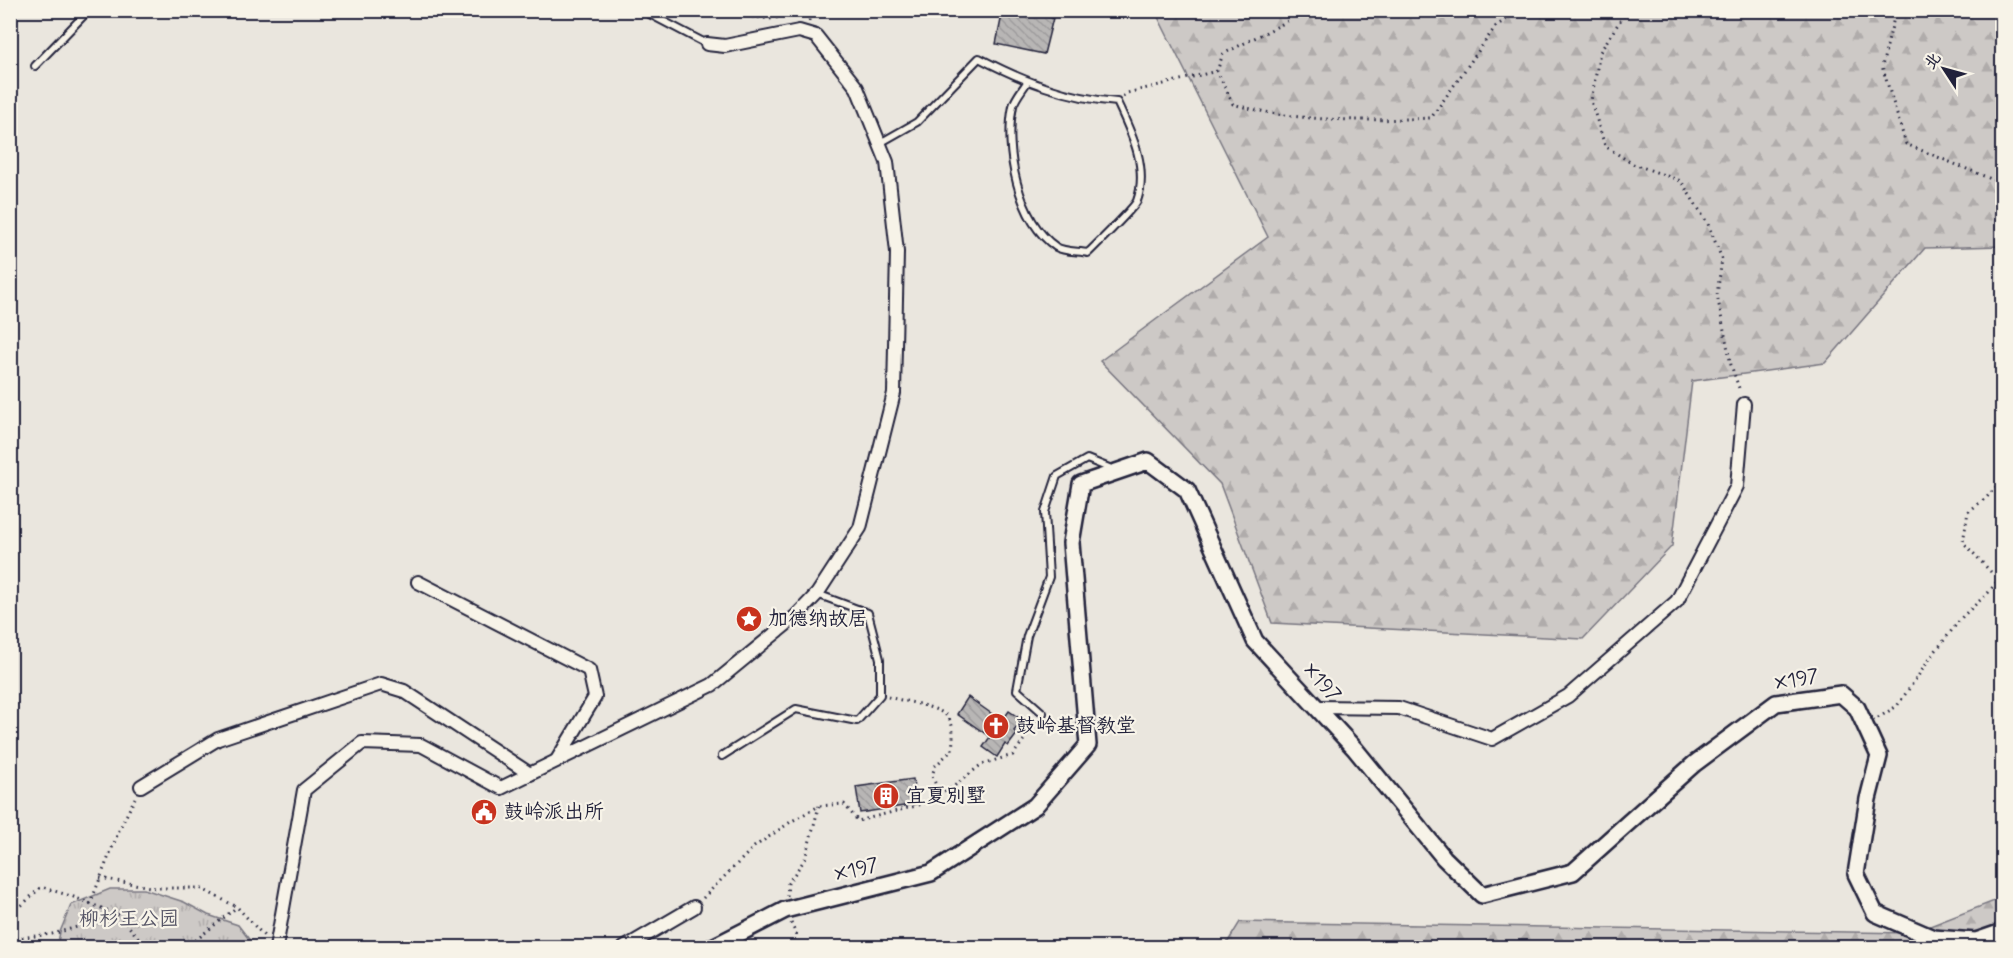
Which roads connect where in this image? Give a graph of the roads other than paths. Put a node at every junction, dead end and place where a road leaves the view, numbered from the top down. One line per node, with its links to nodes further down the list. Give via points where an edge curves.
1 (89, 10): 4 (lane)
2 (642, 10): 3 (lane)
3 (707, 44): 6 (street, via 725,46 799,31 816,36 856,88)
4 (35, 66)
5 (1027, 82): 5 (lane, via 1117,102 1133,136 1141,170 1136,202 1088,253 1058,248 1040,230 1023,202 1012,168 1013,104); 6 (lane, via 979,58 917,122)
6 (879, 143): 10 (street, via 887,162 897,252 894,393 860,528)
7 (1744, 404): 11 (street, via 1737,486 1677,602 1568,696 1492,739 1398,708)
8 (1117, 472): 11 (street, X197 / X197, via 1148,461 1187,490 1255,641); 12 (lane, via 1087,459 1057,476 1045,512 1049,578 1027,636 1017,690); 21 (street, X197 / X197, via 1081,484 1071,543 1088,745 1035,806 930,873 785,910)
9 (418, 582): 14 (street, via 589,670 595,697)
10 (817, 594): 13 (lane, via 868,613 880,659 880,695 857,721 796,709); 14 (street, via 712,685)
11 (1316, 707): 18 (street, X197 / X197, via 1444,858 1482,895 1573,872 1694,764 1776,703 1841,694 1857,708 1880,756 1868,799 1856,874 1875,913 1933,938 1976,941)
12 (1042, 713)
13 (722, 756)
14 (557, 761): 15 (street)
15 (530, 774): 16 (street, via 404,691 381,684 218,739); 19 (street, via 501,788 422,745 362,743 304,790)
16 (141, 786)
17 (694, 907): 20 (street)
18 (2002, 932)
19 (271, 944)
20 (624, 948)
21 (711, 948)

